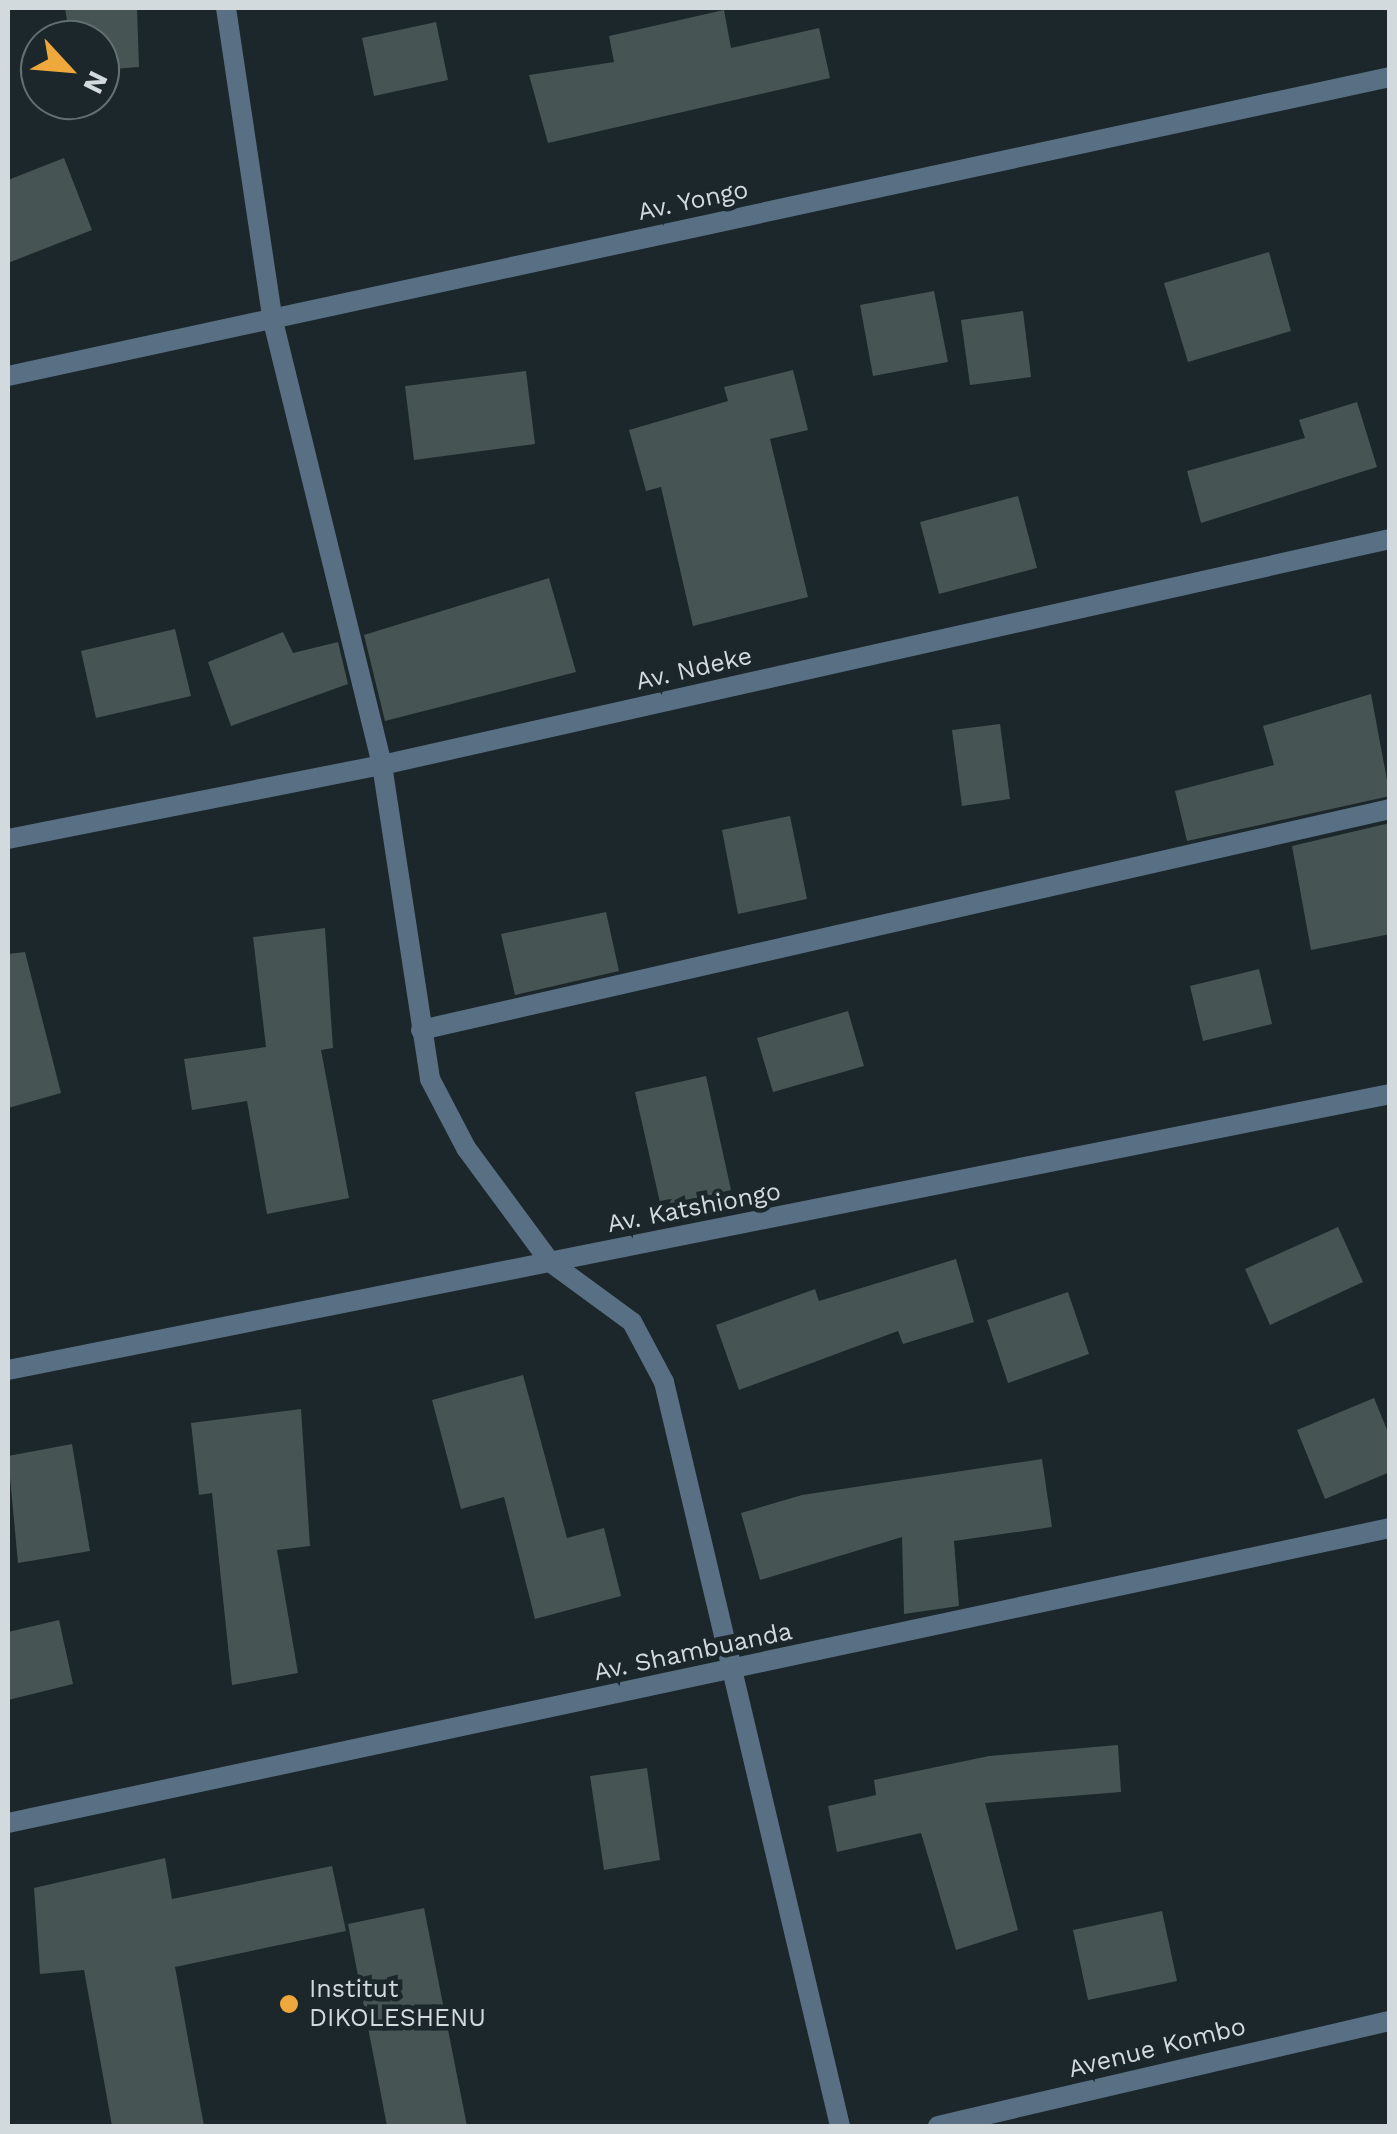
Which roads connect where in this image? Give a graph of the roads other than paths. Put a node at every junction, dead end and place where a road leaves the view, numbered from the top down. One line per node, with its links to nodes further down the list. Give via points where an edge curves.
1 (226, 8): 3 (street)
2 (1390, 77): 3 (street, Av. Yongo)
3 (272, 317): 4 (street, Av. Yongo); 6 (street)
4 (8, 376)
5 (1390, 539): 6 (street, Av. Ndeke)
6 (382, 765): 8 (street, Av. Ndeke); 9 (street)
7 (1390, 809): 9 (street)
8 (8, 840)
9 (421, 1030): 11 (street, via 430,1079 466,1148)
10 (1390, 1094): 11 (street, Av. Katshiongo)
11 (550, 1262): 12 (street, Av. Katshiongo); 14 (street, via 632,1322 664,1382)
12 (8, 1370)
13 (1390, 1528): 14 (street, Av. Shambuanda)
14 (737, 1669): 15 (street, Av. Shambuanda); 17 (street)
15 (8, 1823)
16 (1390, 2022): 18 (street, Avenue Kombo)
17 (840, 2126)
18 (938, 2126)

